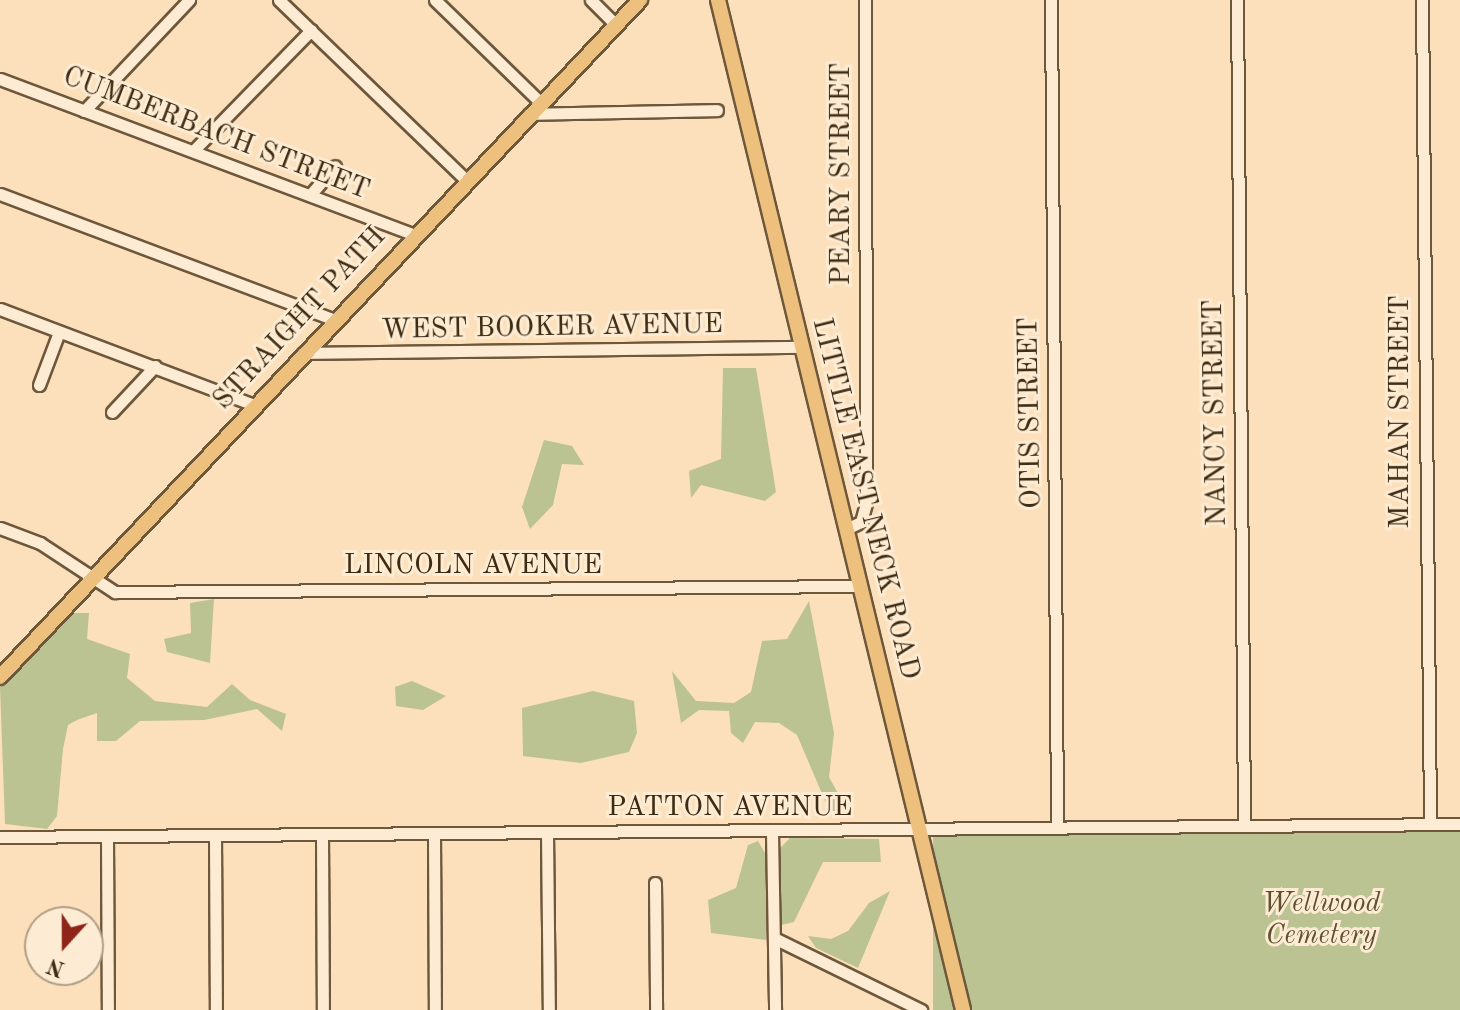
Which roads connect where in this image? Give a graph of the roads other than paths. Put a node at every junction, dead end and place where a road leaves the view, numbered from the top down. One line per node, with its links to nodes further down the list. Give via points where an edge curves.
1 (189, 0): 16 (street)
2 (279, 0): 12 (street)
3 (435, 0): 14 (street)
4 (591, 0): 11 (street)
5 (640, 0): 11 (main road, STRAIGHT PATH)
6 (718, 0): 27 (main road, LITTLE EAST NECK ROAD)
7 (865, 0): 34 (street, PEARY STREET, via 866,503 861,522)
8 (1051, 0): 40 (street, OTIS STREET)
9 (1237, 0): 41 (street, NANCY STREET)
10 (1422, 0): 38 (street, MAHAN STREET)
11 (616, 25): 14 (main road, STRAIGHT PATH)
12 (311, 30): 18 (street); 20 (street)
13 (0, 79): 16 (street, CUMBERBACH STREET)
14 (541, 103): 17 (main road, STRAIGHT PATH)
15 (717, 110): 17 (street)
16 (84, 111): 18 (street, CUMBERBACH STREET)
17 (528, 114): 20 (main road, STRAIGHT PATH)
18 (193, 151): 22 (street, CUMBERBACH STREET)
19 (335, 166): 22 (street)
20 (467, 181): 23 (main road, STRAIGHT PATH)
21 (0, 194): 25 (street)
22 (310, 195): 23 (street, CUMBERBACH STREET)
23 (415, 235): 25 (main road, STRAIGHT PATH)
24 (0, 309): 26 (street)
25 (336, 320): 28 (main road, STRAIGHT PATH)
26 (59, 332): 29 (street); 30 (street)
27 (801, 347): 28 (street, WEST BOOKER AVENUE); 34 (main road, LITTLE EAST NECK ROAD)
28 (303, 353): 31 (main road, STRAIGHT PATH)
29 (155, 366): 31 (street); 32 (street)
30 (39, 385)
31 (254, 405): 35 (main road, STRAIGHT PATH)
32 (112, 412)
33 (0, 528): 35 (street, LINCOLN AVENUE, via 40,543)
34 (846, 529): 36 (main road, LITTLE EAST NECK ROAD)
35 (91, 580): 36 (street, LINCOLN AVENUE, via 115,592); 37 (main road, STRAIGHT PATH)
36 (859, 586): 42 (main road, LITTLE EAST NECK ROAD)
37 (0, 677)
38 (1430, 824): 39 (street, PATTON AVENUE); 41 (street, PATTON AVENUE)
39 (1460, 824)
40 (1057, 826): 41 (street, PATTON AVENUE); 42 (street, PATTON AVENUE)
41 (1244, 826)
42 (919, 829): 44 (street, PATTON AVENUE); 60 (main road, LITTLE EAST NECK ROAD)
43 (547, 833): 44 (street, PATTON AVENUE); 45 (street, PATTON AVENUE); 56 (street)
44 (772, 833): 51 (street)
45 (434, 834): 47 (street, PATTON AVENUE); 55 (street)
46 (215, 835): 47 (street, PATTON AVENUE); 49 (street, PATTON AVENUE); 53 (street)
47 (322, 835): 54 (street)
48 (0, 837): 49 (street, PATTON AVENUE)
49 (107, 837): 52 (street)
50 (655, 883): 57 (street)
51 (774, 938): 58 (street); 59 (street)
52 (108, 1010)
53 (216, 1010)
54 (323, 1010)
55 (435, 1010)
56 (549, 1010)
57 (656, 1010)
58 (775, 1010)
59 (921, 1010)
60 (963, 1010)

